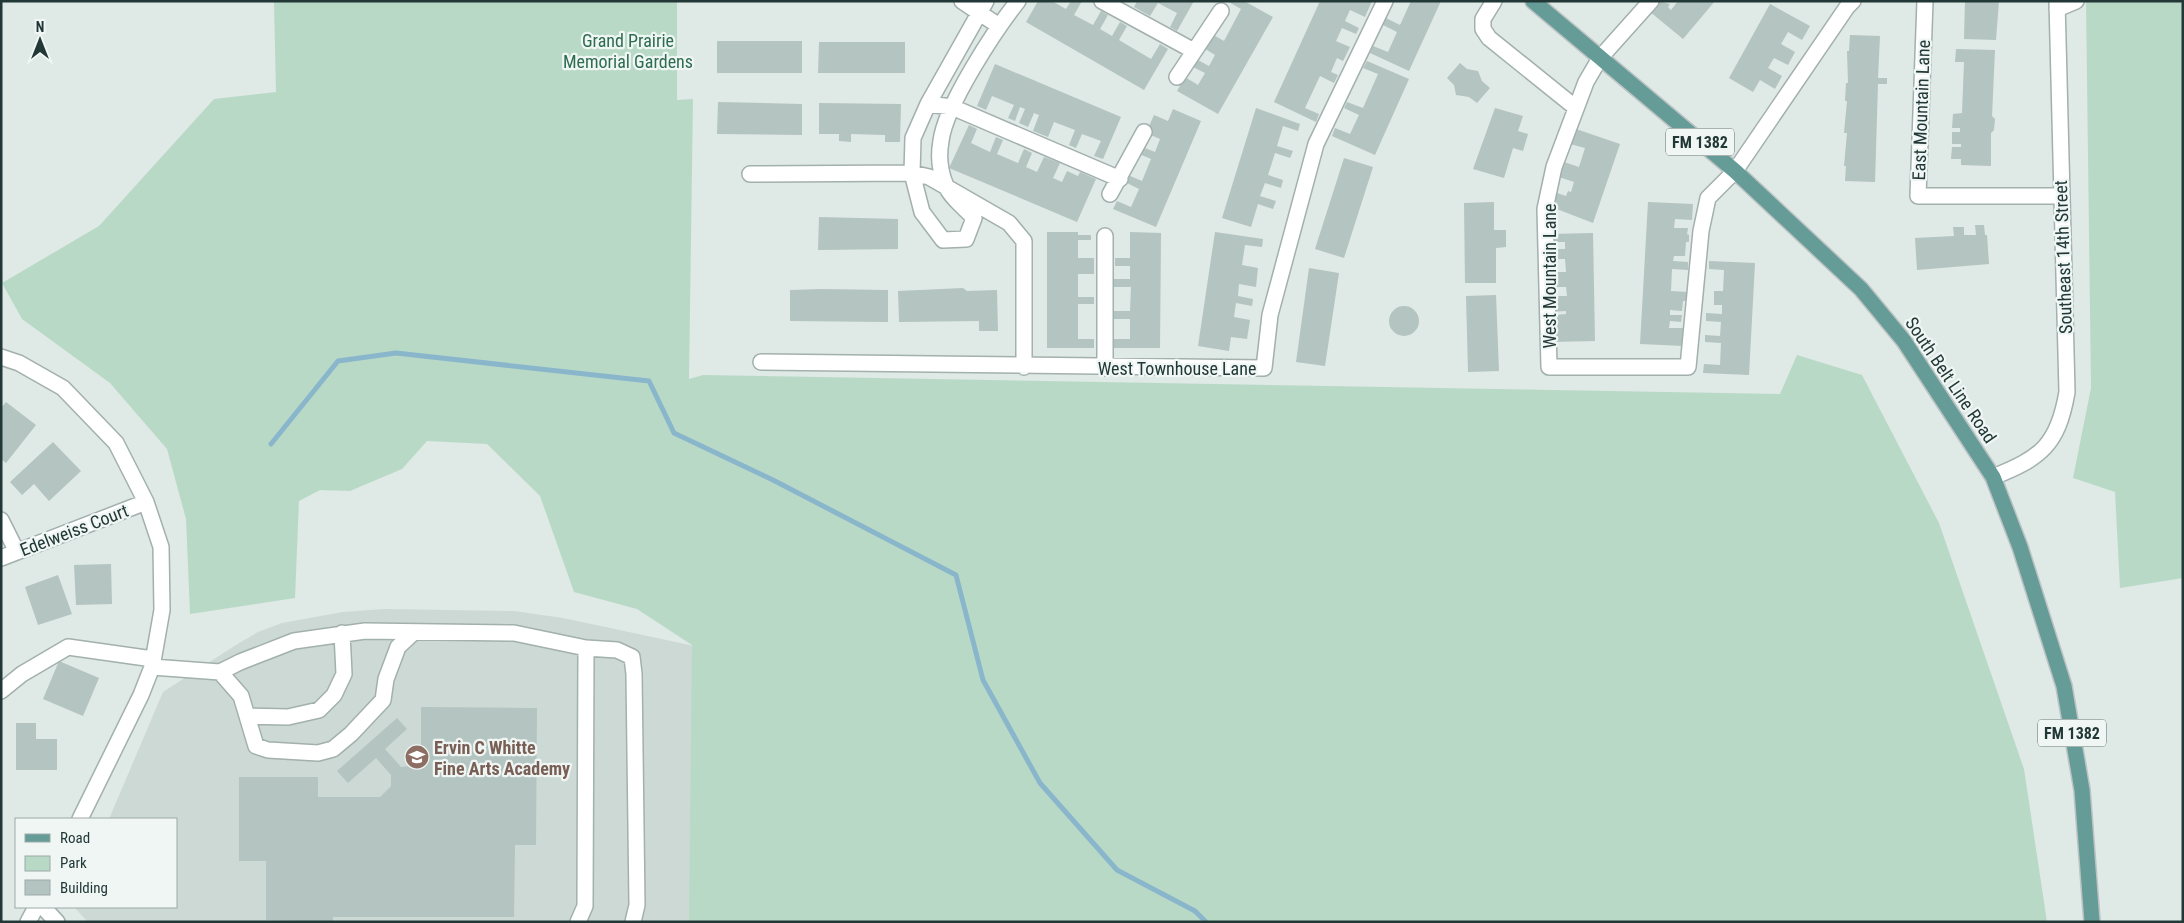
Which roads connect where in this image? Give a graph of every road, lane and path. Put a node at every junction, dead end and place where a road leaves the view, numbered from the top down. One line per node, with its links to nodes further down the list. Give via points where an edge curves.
1 (962, 1): 12 (street)
2 (1018, 1): 14 (street)
3 (1102, 1): 15 (street)
4 (1385, 1): 33 (street, West Townhouse Lane, via 1316,144 1270,315 1264,368)
5 (1494, 1): 20 (street, via 1483,19 1483,29)
6 (1533, 1): 16 (main road, South Belt Line Road / FM 1382)
7 (1651, 1): 16 (street, West Mountain Lane)
8 (1853, 1): 22 (street)
9 (1925, 1): 28 (street, East Mountain Lane, via 1918,196)
10 (2076, 1): 11 (street)
11 (2057, 5): 28 (street, Southeast 14th Street)
12 (982, 7): 14 (street); 18 (street)
13 (1221, 11): 15 (street)
14 (998, 26): 19 (street)
15 (1194, 51): 17 (street)
16 (1600, 58): 20 (street, West Mountain Lane); 22 (main road, South Belt Line Road / FM 1382)
17 (1177, 77)
18 (928, 104): 19 (street); 23 (street, via 914,138)
19 (952, 108): 25 (street); 26 (street, via 941,140 939,162)
20 (1576, 108): 22 (street, West Mountain Lane, via 1554,167 1546,209 1549,367 1688,367 1708,198)
21 (1144, 132): 25 (street)
22 (1735, 171): 34 (main road, South Belt Line Road / FM 1382, via 1861,289 1904,341)
23 (912, 173): 24 (street); 26 (street, via 929,176); 26 (street, via 922,212 943,240 966,239 974,218)
24 (750, 174)
25 (1120, 179): 27 (street)
26 (947, 188): 32 (street, via 1009,223 1024,241)
27 (1110, 194)
28 (2061, 196): 34 (street, Southeast 14th Street, via 2067,392 2064,414 2042,452 2026,464)
29 (1105, 236): 33 (street)
30 (1, 357): 35 (street, via 19,363 63,388 116,443)
31 (761, 362): 32 (street, West Townhouse Lane)
32 (1024, 367): 33 (street, West Townhouse Lane)
33 (1105, 368)
34 (1993, 477): 53 (main road, South Belt Line Road / FM 1382, via 2020,547 2064,686 2082,790)
35 (146, 502): 37 (street, Edelweiss Court); 42 (street, via 161,547 162,610)
36 (1, 520): 37 (street)
37 (16, 552): 38 (street, Edelweiss Court)
38 (1, 558)
39 (414, 632): 40 (street); 41 (street, via 514,633); 45 (street, via 398,647 386,680 383,700 333,749 318,753 268,750 256,746)
40 (342, 633): 43 (street, via 294,641); 45 (street, via 344,674 334,695 319,710 288,717)
41 (586, 648): 51 (street, via 585,906); 52 (street, via 617,650 632,657 636,858)
42 (153, 663): 43 (street); 44 (street, via 68,646); 46 (street, via 141,695)
43 (220, 672): 45 (street, via 241,696)
44 (1, 691)
45 (247, 716)
46 (80, 818)
47 (35, 908): 49 (street)
48 (44, 908): 50 (street)
49 (28, 922)
50 (57, 922)
51 (578, 922)
52 (633, 922)
53 (2092, 922)

